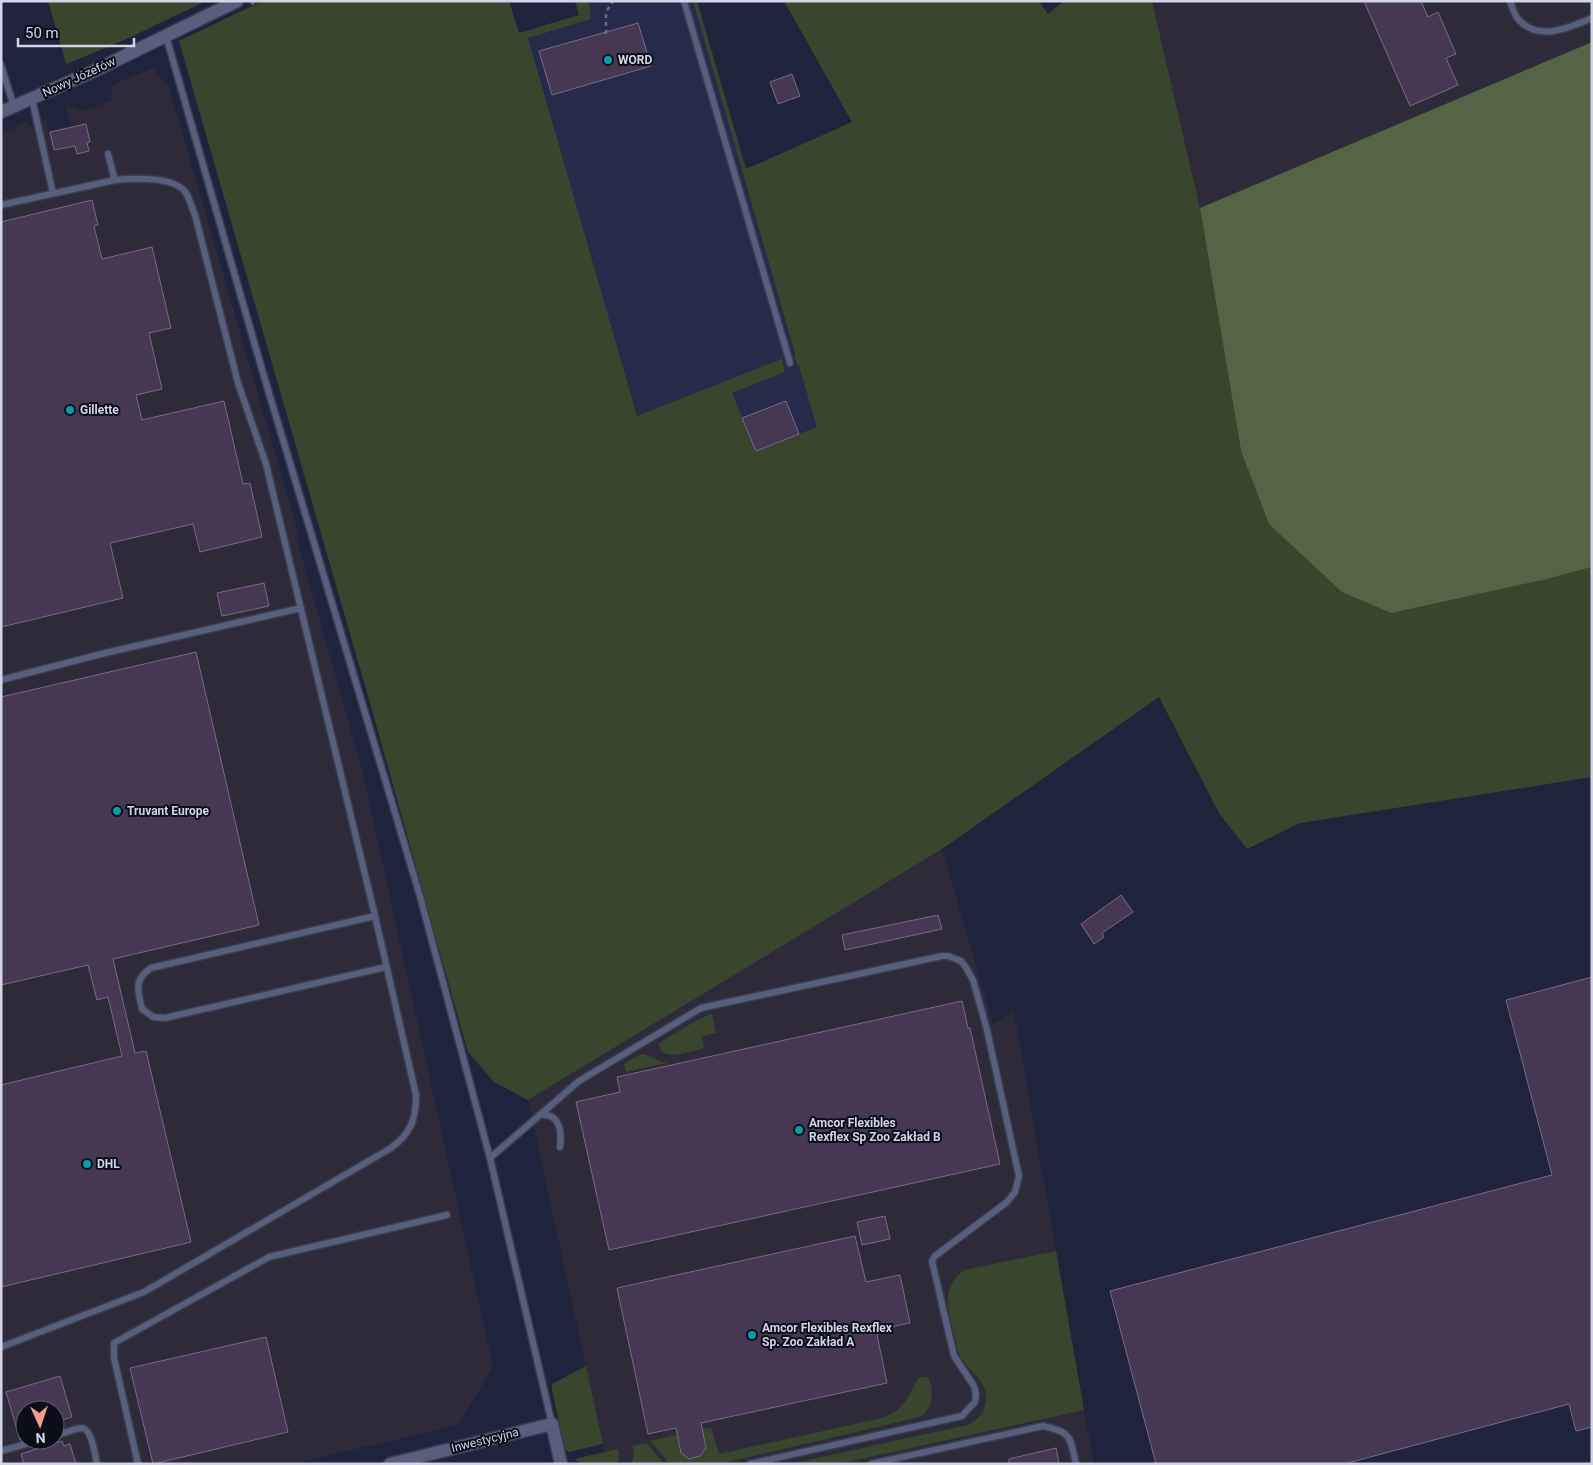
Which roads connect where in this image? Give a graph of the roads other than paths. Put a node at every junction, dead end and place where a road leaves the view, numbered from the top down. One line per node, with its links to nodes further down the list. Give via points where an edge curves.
1 (237, 1): 5 (street, Nowy Józefów)
2 (684, 1): 14 (lane)
3 (1510, 1): 4 (lane, via 1517,18 1529,28 1547,32 1565,30)
4 (1592, 18)
5 (166, 36): 7 (street, Nowy Józefów); 21 (lane, via 420,896)
6 (1, 65): 8 (lane)
7 (32, 99): 8 (street, Nowy Józefów); 12 (lane)
8 (14, 107): 9 (street, Nowy Józefów)
9 (1, 112)
10 (108, 154): 11 (lane)
11 (115, 180): 12 (lane); 15 (lane, via 150,178 173,183 186,192 238,383 266,464)
12 (53, 193): 13 (lane)
13 (1, 205)
14 (790, 363)
15 (301, 608): 16 (lane); 17 (lane)
16 (1, 680)
17 (374, 916): 18 (lane); 18 (lane, via 152,968 143,974 137,985 142,1009 153,1017 165,1018)
18 (386, 967): 23 (lane, via 416,1095 412,1125 403,1138 144,1292)
19 (539, 1115): 20 (lane, via 550,1115 557,1120); 21 (lane); 32 (lane, via 579,1081 701,1008 942,956 955,958 965,966 973,980 987,1030 1019,1176 1015,1192 1007,1202 932,1261 954,1356 974,1386 975,1402 962,1416)
20 (560, 1147)
21 (490, 1158): 24 (lane)
22 (447, 1215): 29 (lane, via 269,1257 114,1344 114,1358)
23 (1, 1347)
24 (552, 1424): 30 (street, Inwestycyjna); 31 (street)
25 (65, 1433): 28 (lane, via 82,1428 87,1430)
26 (15, 1447): 27 (lane)
27 (1, 1451)
28 (97, 1464)
29 (138, 1464)
30 (390, 1464)
31 (561, 1464)
32 (750, 1464)
33 (871, 1464): 34 (lane, via 1043,1426 1067,1434)
34 (1076, 1464)

